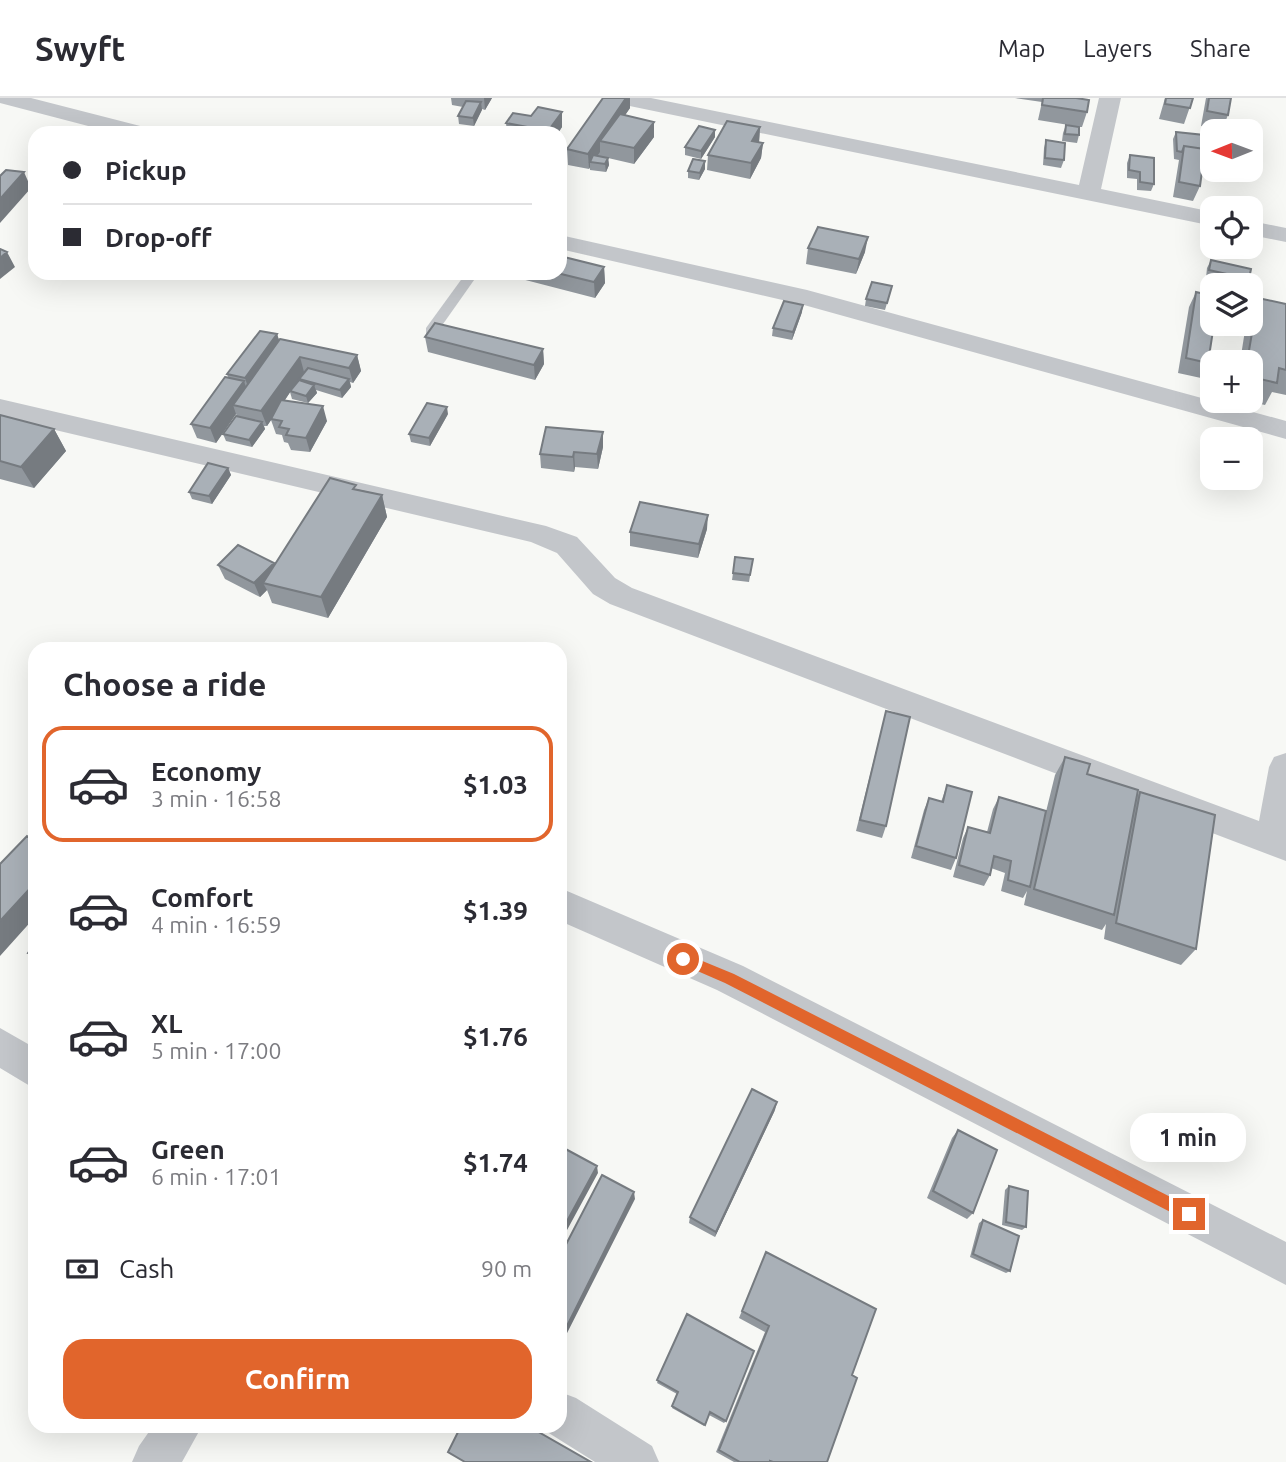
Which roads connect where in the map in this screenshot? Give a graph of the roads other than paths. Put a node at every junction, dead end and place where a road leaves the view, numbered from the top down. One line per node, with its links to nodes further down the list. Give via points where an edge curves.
1 (6, 98): 4 (street)
2 (620, 98): 5 (street)
3 (1110, 98): 5 (street)
4 (113, 126)
5 (1089, 193): 6 (street)
6 (1200, 216)
7 (1263, 230): 8 (street)
8 (1286, 235)
9 (567, 244): 13 (street, via 807,298)
10 (468, 280): 11 (lane)
11 (431, 331)
12 (0, 408): 15 (street, via 536,533 567,545 604,586 621,596)
13 (1286, 430)
14 (1286, 767): 15 (street)
15 (1279, 843)
16 (567, 907): 19 (street, via 730,978)
17 (1, 1048): 18 (street)
18 (28, 1065)
19 (1286, 1264)
20 (567, 1418): 23 (street)
21 (175, 1433): 22 (street)
22 (155, 1462)
23 (636, 1462)

